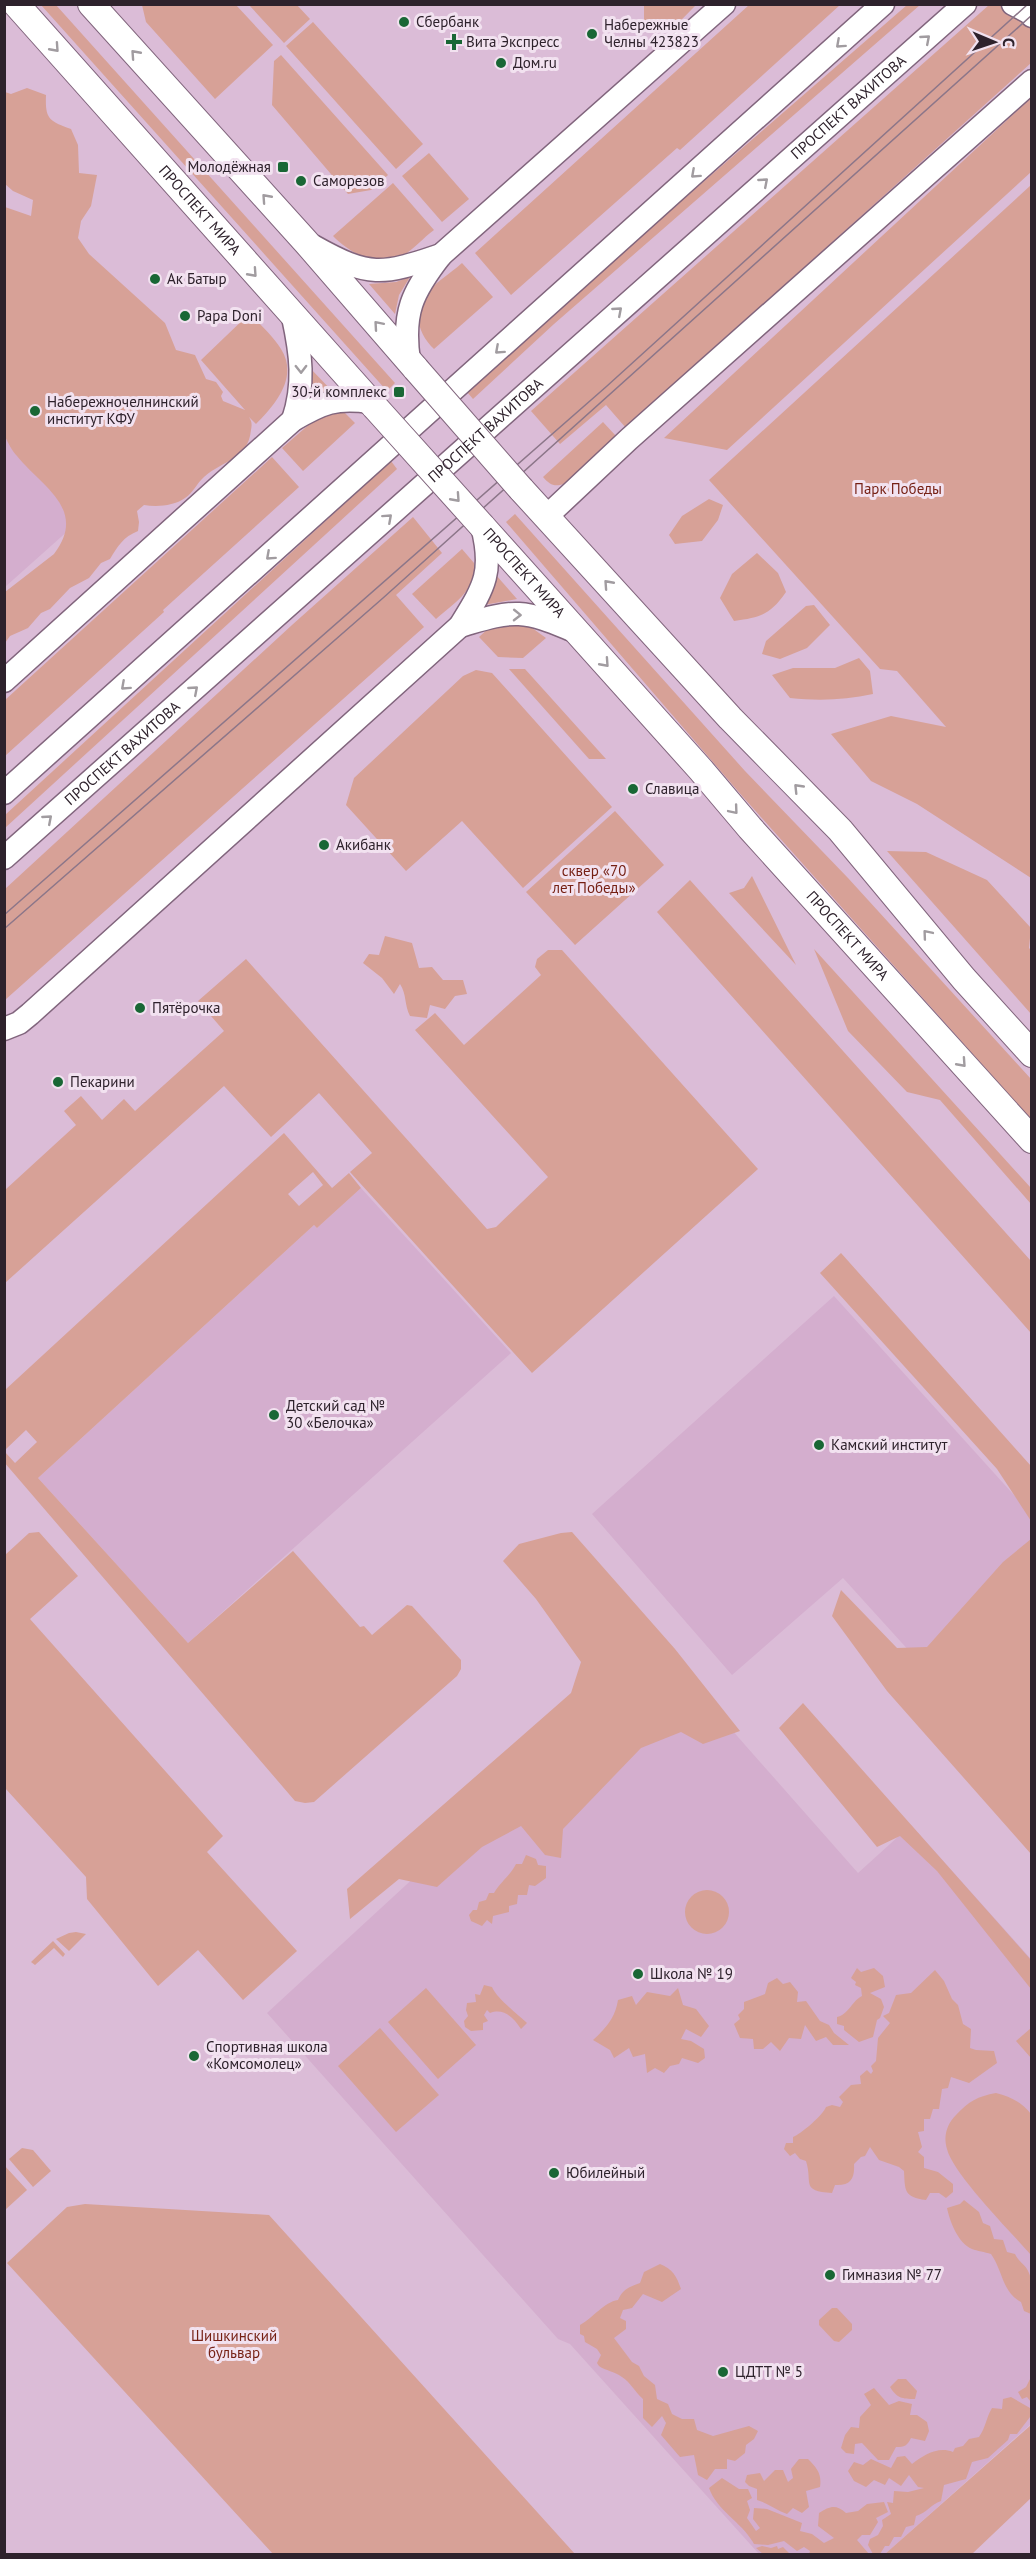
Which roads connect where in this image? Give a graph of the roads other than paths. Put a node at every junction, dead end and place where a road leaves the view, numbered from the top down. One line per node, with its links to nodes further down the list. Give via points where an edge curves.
1 (16, 4): 11 (main road, ПРОСПЕКТ МИРА, one-way to 11)
2 (91, 4): 9 (main road, one-way to 2)
3 (724, 4): 10 (main road)
4 (883, 4): 20 (main road, one-way to 20)
5 (1013, 4): 7 (main road)
6 (966, 5): 21 (main road, ПРОСПЕКТ ВАХИТОВА, one-way to 6)
7 (1032, 16)
8 (1031, 80): 15 (main road)
9 (306, 242): 10 (main road, via 357,268 398,269); 12 (main road, one-way to 9)
10 (441, 255): 12 (main road, via 410,304 406,333)
11 (293, 317): 13 (main road, ПРОСПЕКТ МИРА); 14 (main road, one-way to 14, via 302,368)
12 (412, 365): 15 (main road, bridge)
13 (373, 405): 14 (main road, via 348,399 331,401); 16 (main road, ПРОСПЕКТ МИРА, one-way to 16, bridge)
14 (293, 420): 19 (main road)
15 (547, 516): 23 (main road, one-way to 15, via 840,830 730,718)
16 (482, 526): 17 (main road, via 487,577); 18 (main road, ПРОСПЕКТ МИРА)
17 (460, 626): 18 (main road, one-way to 18, via 519,614); 22 (main road, via 39,1006 19,1023)
18 (577, 632): 24 (main road, ПРОСПЕКТ МИРА, one-way to 24)
19 (4, 681)
20 (4, 793)
21 (4, 858)
22 (4, 1029)
23 (1032, 1054)
24 (1032, 1140)

